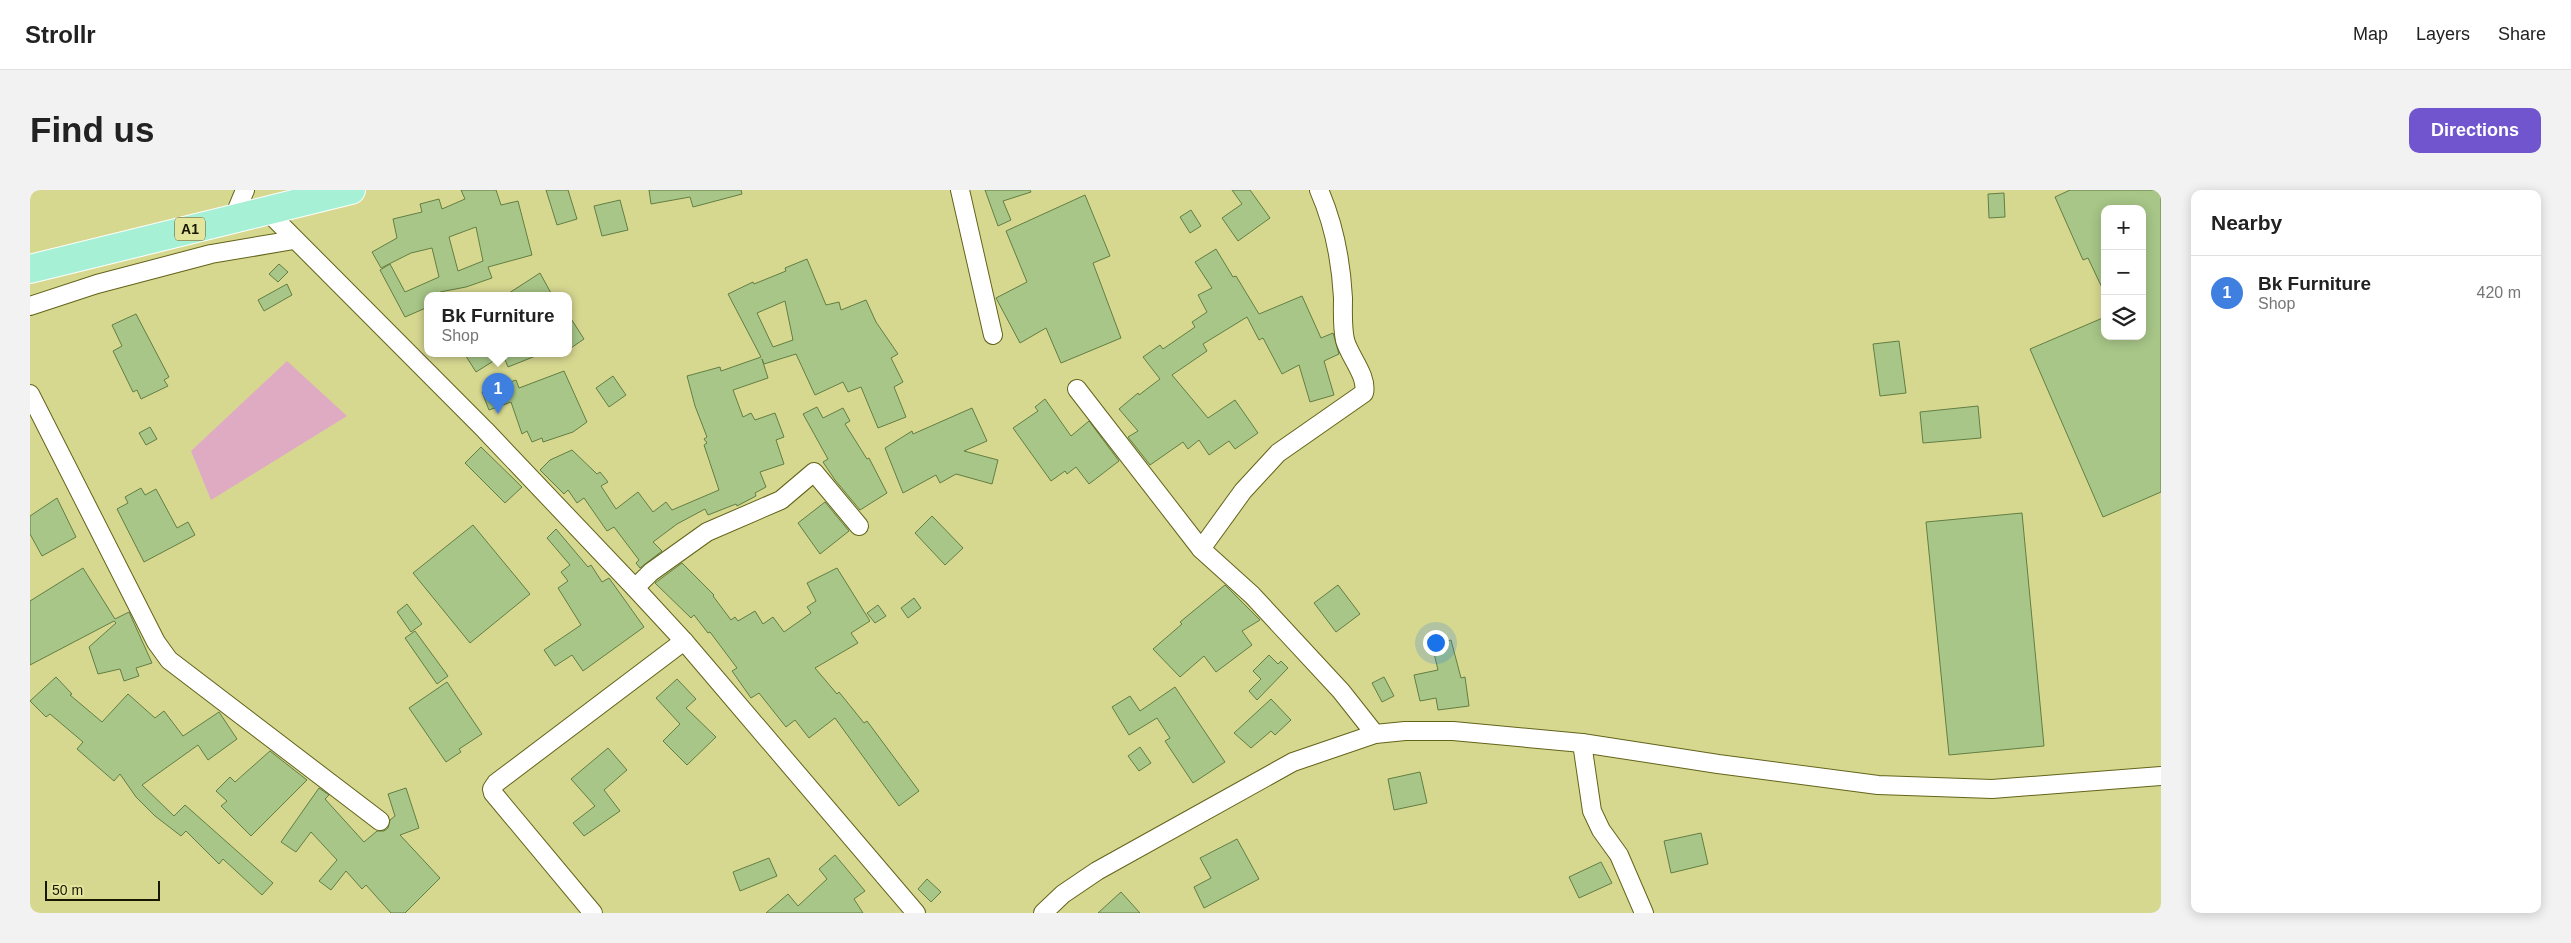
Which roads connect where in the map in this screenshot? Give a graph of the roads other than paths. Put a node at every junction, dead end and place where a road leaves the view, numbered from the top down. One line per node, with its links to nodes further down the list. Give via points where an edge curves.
1 (245, 190): 6 (street)
2 (351, 190): 5 (highway, A1)
3 (960, 190): 10 (street)
4 (1319, 190): 14 (street, via 1333,227 1346,342 1363,380 1364,393 1278,453 1243,491)
5 (267, 211): 6 (highway, A1); 7 (street)
6 (233, 219): 8 (highway, A1)
7 (294, 240): 9 (street, via 211,254 97,284); 15 (street, via 486,430)
8 (30, 269)
9 (30, 306)
10 (993, 335)
11 (1077, 389): 14 (street)
12 (30, 394): 20 (street, via 156,642 169,660)
13 (860, 526): 15 (street, via 814,472 780,500 700,536)
14 (1201, 550): 17 (street, via 1252,596 1341,691)
15 (635, 588): 16 (street)
16 (684, 640): 21 (street, via 492,789); 22 (street)
17 (1375, 734): 18 (street, via 1453,731); 23 (street, via 1293,762 1097,870 1062,894)
18 (1582, 743): 19 (street, via 1878,785 1992,789); 24 (street, via 1592,811 1618,855)
19 (2161, 776)
20 (380, 821)
21 (593, 913)
22 (916, 913)
23 (1043, 913)
24 (1644, 913)

